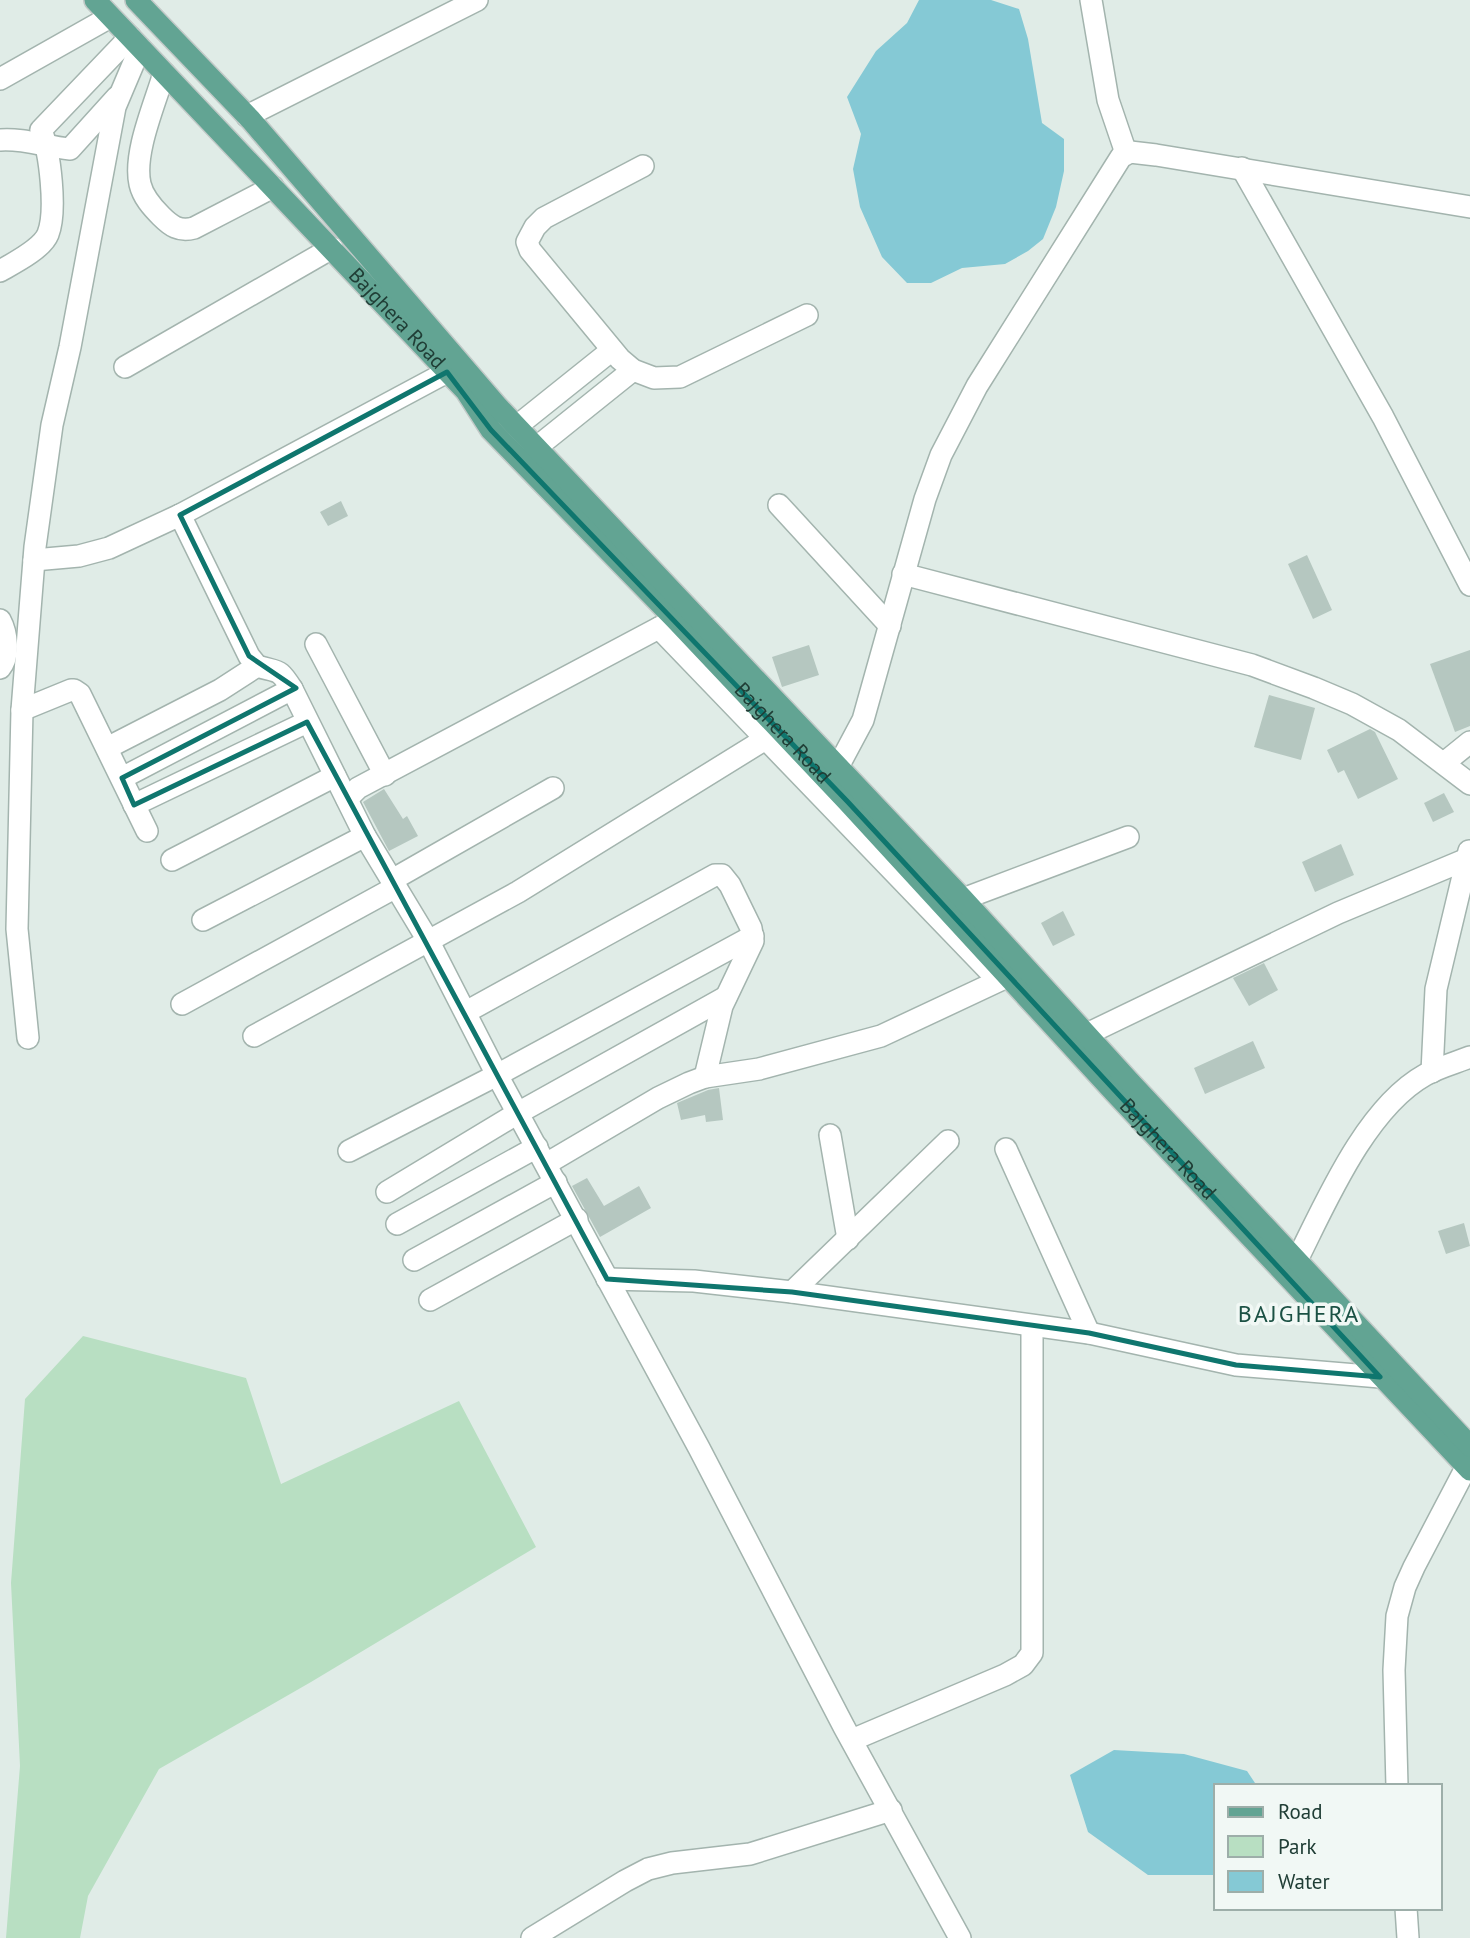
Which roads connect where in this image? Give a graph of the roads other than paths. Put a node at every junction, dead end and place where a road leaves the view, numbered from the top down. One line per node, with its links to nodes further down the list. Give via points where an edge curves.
1 (95, 0): 6 (main road, Bajghera Road)
2 (136, 0): 5 (main road, Bajghera Road)
3 (477, 0): 11 (street)
4 (1091, 0): 14 (street, via 1108,100)
5 (154, 8): 11 (main road, Bajghera Road)
6 (110, 17): 7 (main road, Bajghera Road); 9 (street)
7 (135, 43): 8 (main road, Bajghera Road); 10 (street); 13 (street, via 41,130)
8 (164, 73): 18 (main road, Bajghera Road); 18 (street, via 139,168 141,188 154,209 176,229 194,229)
9 (0, 79)
10 (121, 93): 13 (street, via 70,149); 33 (street, via 52,425)
11 (247, 116): 17 (main road, Bajghera Road)
12 (0, 140): 13 (street, via 18,139)
13 (47, 147): 21 (street, via 52,202 48,235)
14 (1126, 153): 16 (street); 34 (street, via 977,386 932,477)
15 (643, 166): 25 (street, via 544,218 527,242)
16 (1242, 168): 19 (street); 35 (street, via 1383,416)
17 (297, 173): 18 (main road); 29 (main road, Bajghera Road)
18 (273, 187): 20 (main road, Bajghera Road)
19 (1470, 207)
20 (332, 248): 26 (street); 28 (main road, Bajghera Road)
21 (27, 256): 22 (street); 23 (street, via 23,267)
22 (0, 271)
23 (0, 282)
24 (807, 315): 27 (street, via 680,377 654,378)
25 (612, 350): 27 (street); 29 (street)
26 (125, 367)
27 (633, 370): 30 (street)
28 (447, 372): 32 (street); 37 (main road, Bajghera Road, via 466,391 491,430)
29 (517, 426): 30 (main road, Bajghera Road)
30 (537, 447): 50 (main road, Bajghera Road)
31 (779, 505): 38 (street)
32 (180, 515): 33 (street, via 95,552); 40 (street)
33 (34, 560): 43 (street)
34 (903, 575): 38 (street); 48 (street, via 1252,665 1352,704)
35 (1470, 585)
36 (0, 620): 41 (street, via 6,637 5,661)
37 (667, 624): 45 (main road, Bajghera Road); 49 (street)
38 (890, 626): 50 (street, via 863,720)
39 (316, 644): 49 (street)
40 (257, 666): 42 (street, via 279,672); 47 (street)
41 (0, 668)
42 (292, 690): 44 (street); 52 (street)
43 (22, 710): 47 (street, via 74,690); 73 (street, via 16,929)
44 (307, 722): 51 (street); 56 (street)
45 (772, 735): 50 (main road, Bajghera Road); 66 (street); 67 (street)
46 (1470, 743): 48 (street)
47 (107, 748): 52 (street)
48 (1444, 763): 53 (street)
49 (385, 775): 55 (street)
50 (834, 775): 63 (main road, Bajghera Road); 67 (main road, Bajghera Road)
51 (335, 776): 55 (street); 61 (street)
52 (122, 778): 56 (street)
53 (1470, 784)
54 (553, 788): 62 (street)
55 (347, 799): 58 (street)
56 (134, 805): 57 (street)
57 (147, 831)
58 (365, 836): 62 (street); 64 (street)
59 (1128, 837): 63 (street)
60 (1468, 854): 71 (street); 75 (street, via 1436,989)
61 (172, 860)
62 (394, 884): 66 (street); 69 (street)
63 (963, 899): 71 (main road, Bajghera Road)
64 (203, 920)
65 (753, 936): 68 (street); 70 (street, via 726,878 715,875); 76 (street)
66 (429, 942): 70 (street); 72 (street)
67 (1004, 978): 77 (street, via 881,1037 759,1069); 95 (main road, Bajghera Road)
68 (726, 997): 77 (street); 78 (street)
69 (182, 1004)
70 (466, 1012): 76 (street)
71 (1087, 1034): 88 (main road, Bajghera Road)
72 (254, 1036)
73 (28, 1038)
74 (1470, 1057): 75 (street)
75 (1432, 1072): 88 (street, via 1389,1104 1372,1126)
76 (497, 1075): 78 (street); 82 (street)
77 (705, 1077): 83 (street, via 658,1098)
78 (518, 1113): 83 (street); 84 (street)
79 (830, 1135): 87 (street)
80 (948, 1141): 87 (street)
81 (1006, 1149): 94 (street)
82 (349, 1151)
83 (546, 1165): 85 (street); 86 (street); 89 (street)
84 (387, 1192)
85 (577, 1219): 90 (street); 92 (street)
86 (397, 1224)
87 (848, 1239): 91 (street)
88 (1297, 1260): 96 (main road, Bajghera Road)
89 (414, 1261)
90 (607, 1279): 91 (street, via 694,1281); 97 (street)
91 (792, 1292): 93 (street)
92 (430, 1300)
93 (1032, 1326): 94 (street); 97 (street, via 1031,1653 1023,1665 1005,1675)
94 (1089, 1333): 95 (street, via 1236,1366)
95 (1381, 1377): 96 (main road, Bajghera Road)
96 (1469, 1461): 98 (street, via 1405,1587 1397,1616)
97 (852, 1740): 99 (street)
98 (1398, 1784)
99 (891, 1810): 101 (street, via 750,1854 648,1869); 102 (street)
100 (1406, 1910): 103 (street)
101 (532, 1938)
102 (961, 1938)
103 (1408, 1938)

